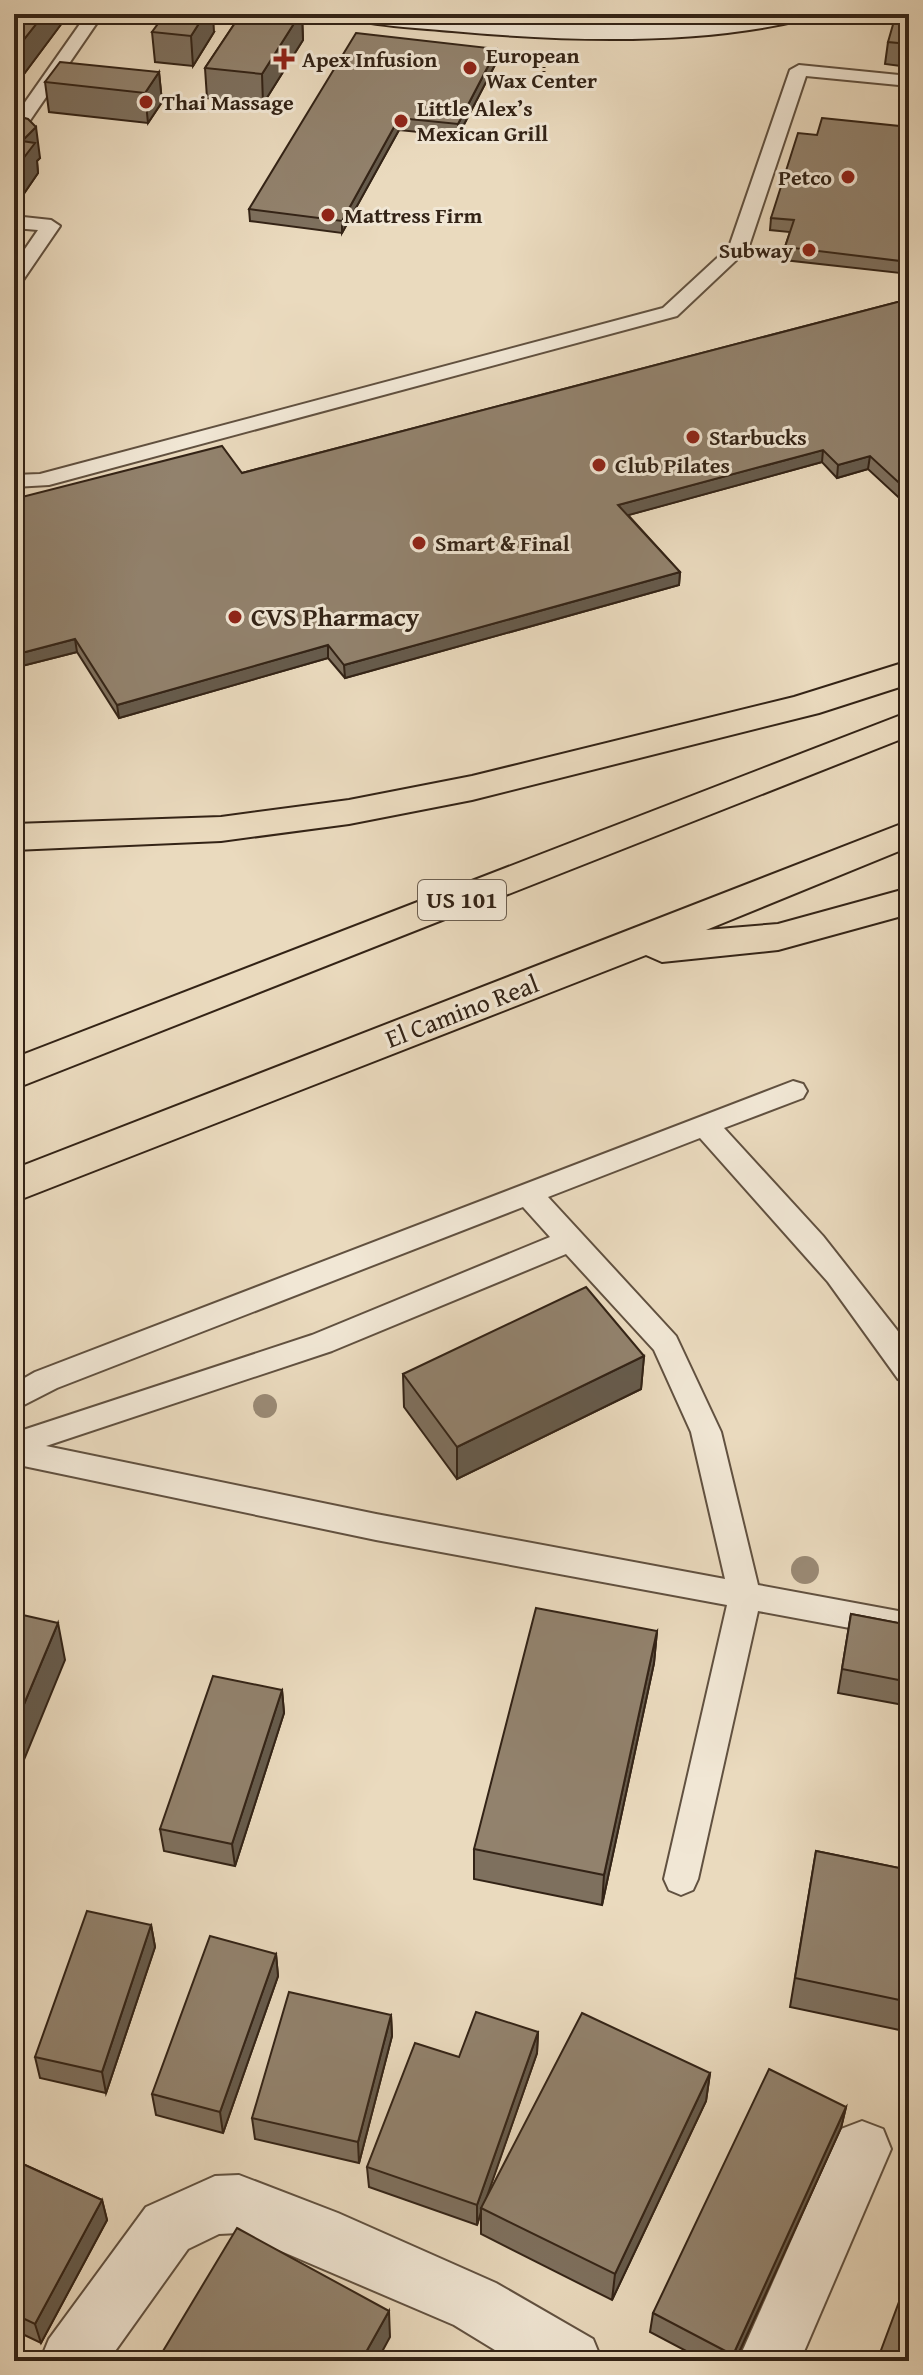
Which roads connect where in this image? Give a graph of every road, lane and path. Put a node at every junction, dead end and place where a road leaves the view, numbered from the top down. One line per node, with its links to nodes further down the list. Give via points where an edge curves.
1 (95, 14): 5 (lane)
2 (364, 14): 3 (main road, via 578,32)
3 (792, 14)
4 (909, 81): 8 (lane, via 799,70 738,249 670,312 41,480)
5 (14, 131)
6 (14, 222): 7 (lane, via 51,226)
7 (14, 279)
8 (14, 481)
9 (909, 672): 12 (highway, via 806,705 472,788 349,812 221,829)
10 (909, 723): 15 (highway, US 101)
11 (909, 833): 14 (highway, El Camino Real)
12 (14, 837)
13 (909, 901): 14 (highway, via 778,937)
14 (612, 953): 18 (highway, El Camino Real)
15 (14, 1074)
16 (793, 1091): 17 (lane)
17 (705, 1125): 19 (lane); 21 (lane, via 823,1252)
18 (14, 1186)
19 (528, 1194): 20 (lane); 22 (lane, via 46,1380)
20 (571, 1240): 23 (lane, via 322,1343); 25 (lane, via 666,1344 706,1432)
21 (909, 1371)
22 (14, 1398)
23 (14, 1445)
24 (14, 1452): 25 (lane)
25 (745, 1596): 26 (lane); 27 (lane)
26 (906, 1626)
27 (681, 1879)
28 (862, 2149): 31 (main road)
29 (71, 2361): 30 (main road, via 167,2228 215,2205 239,2204 475,2304)
30 (571, 2361)
31 (769, 2361)

